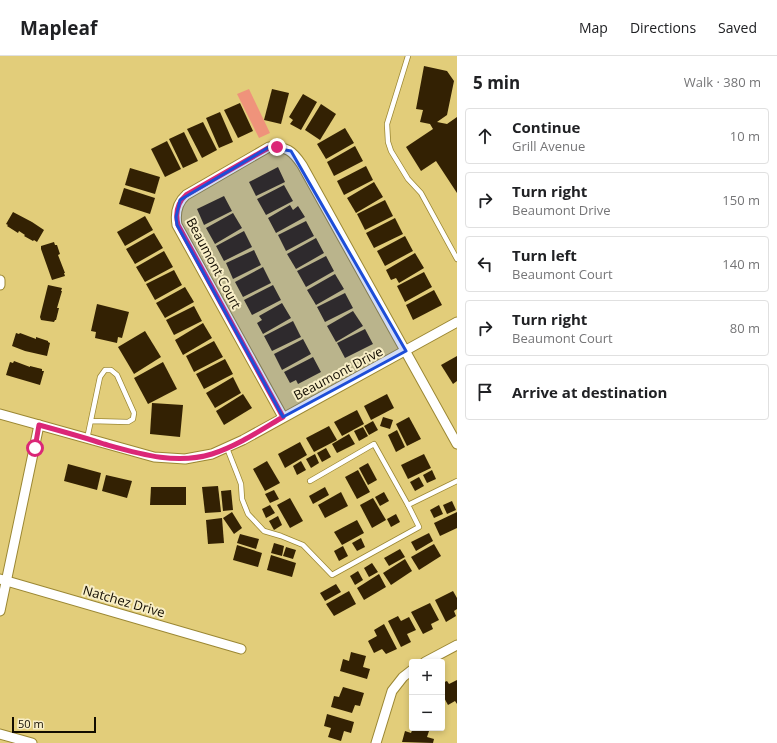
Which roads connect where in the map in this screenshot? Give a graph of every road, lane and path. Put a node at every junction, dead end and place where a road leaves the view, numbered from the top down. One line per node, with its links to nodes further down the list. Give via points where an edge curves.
1 (408, 56): 2 (lane, via 387,124 388,142 408,179 421,193)
2 (457, 259)
3 (0, 280): 4 (street)
4 (0, 285)
5 (457, 322): 6 (street, Beaumont Drive)
6 (406, 351): 8 (street, Beaumont Drive); 8 (street, Beaumont Court, via 296,156 285,148 270,147 186,195 178,204 176,217 178,225); 12 (street)
7 (0, 414): 10 (street, Beaumont Drive)
8 (283, 417): 13 (street, Beaumont Drive)
9 (91, 421): 9 (lane, via 100,377 104,370 111,370 117,375 134,414 133,418 128,422); 11 (lane)
10 (39, 425): 11 (street, Beaumont Drive); 17 (street)
11 (87, 439): 13 (street, Beaumont Drive, via 154,457 185,458 212,454)
12 (457, 444)
13 (227, 448): 16 (lane, via 248,514 264,531 303,546 332,575 420,527)
14 (310, 481): 16 (lane, via 374,444)
15 (457, 481): 16 (lane)
16 (408, 505)
17 (3, 580): 18 (street); 20 (street, Natchez Drive)
18 (0, 611)
19 (457, 645): 21 (street)
20 (241, 648)
21 (431, 659)
22 (409, 672): 25 (street, via 392,691)
23 (0, 734): 24 (street)
24 (32, 743)
25 (376, 743)

